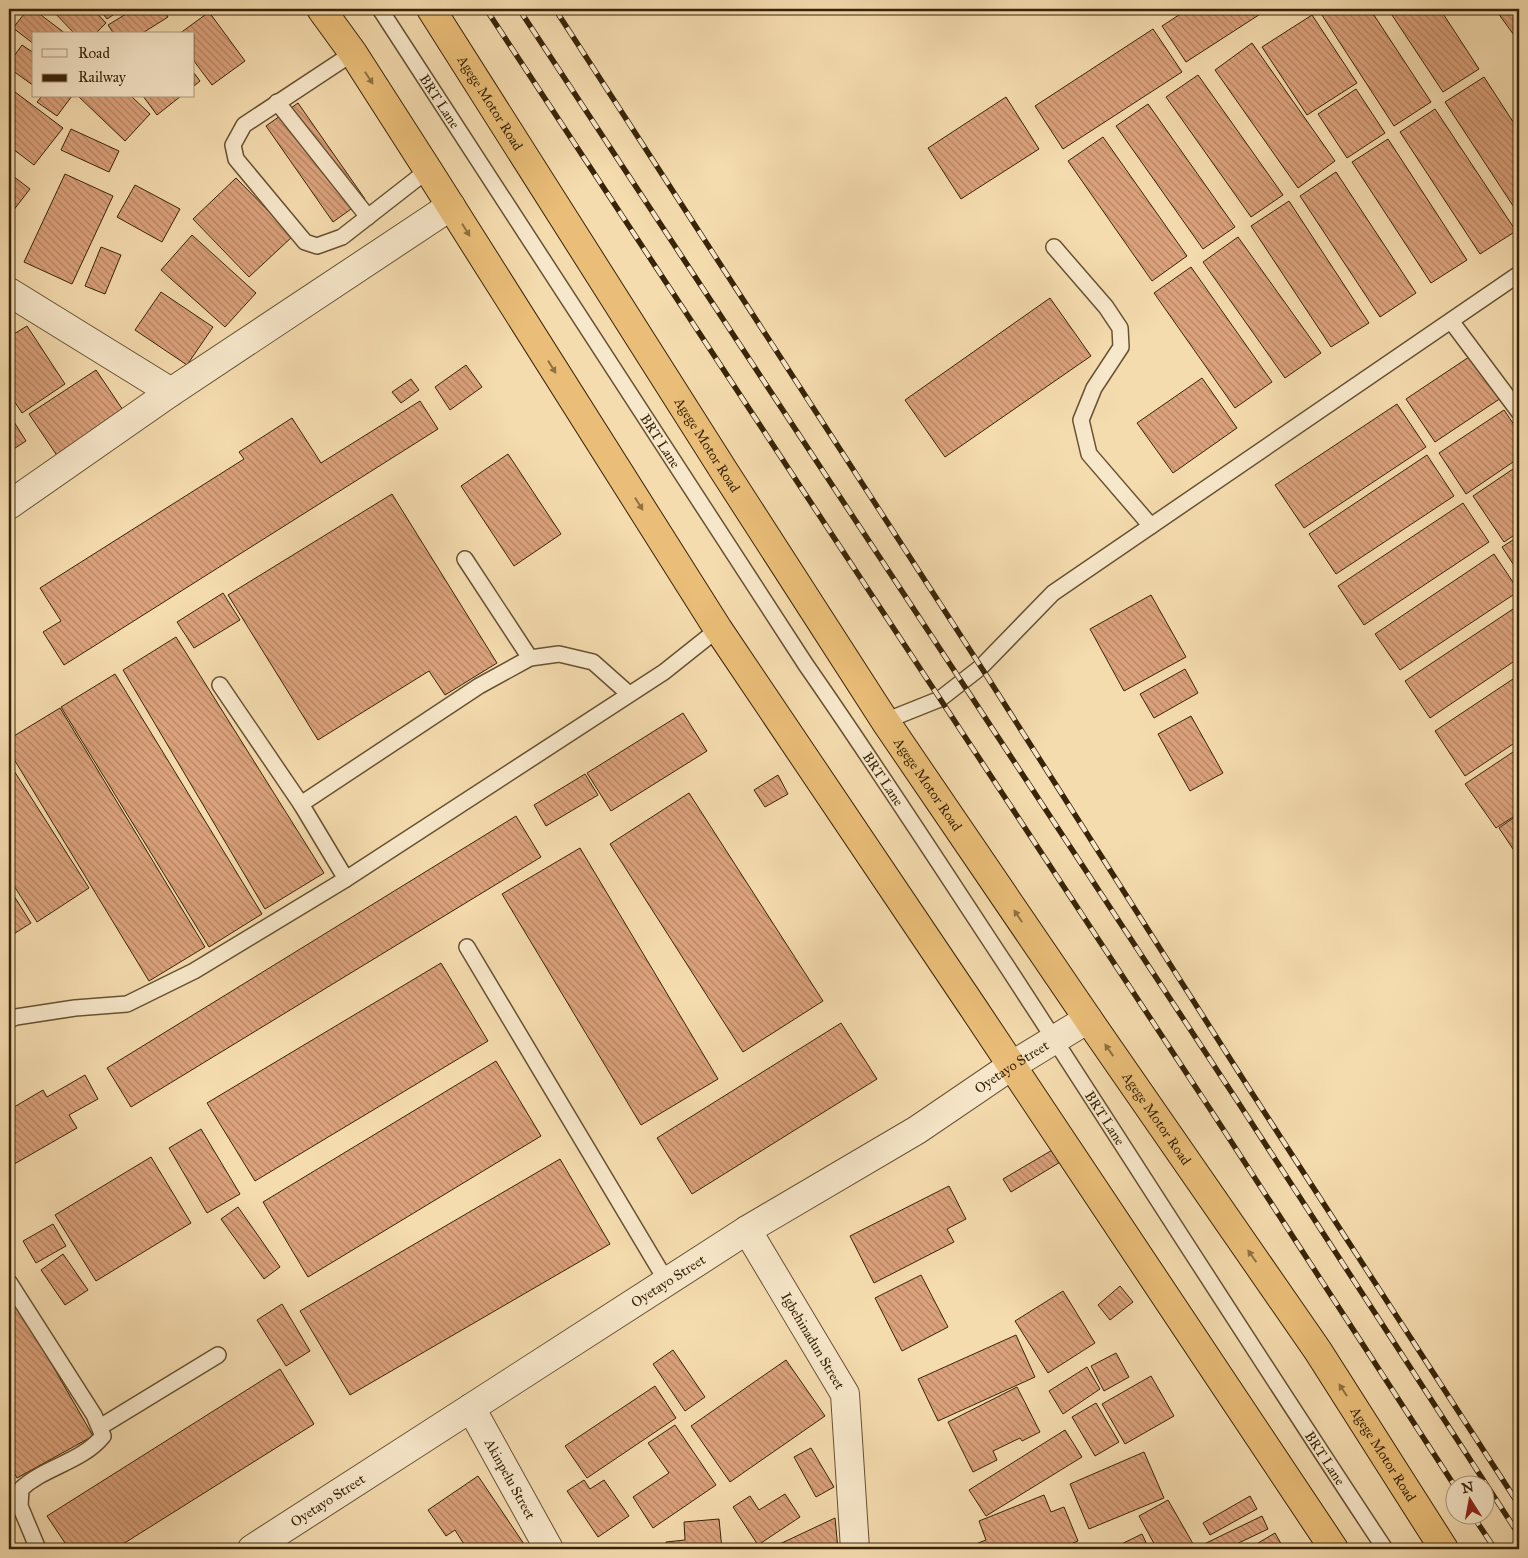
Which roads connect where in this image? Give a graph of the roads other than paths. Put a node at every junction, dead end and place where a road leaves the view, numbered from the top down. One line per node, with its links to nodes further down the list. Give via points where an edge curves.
1 (322, 9): 4 (highway)
2 (380, 9): 28 (lane, BRT Lane)
3 (431, 9): 22 (highway, Agege Motor Road)
4 (352, 53): 5 (lane); 6 (highway, one-way to 6)
5 (277, 102): 8 (lane); 8 (lane, via 244,125 233,145 236,159 311,245 342,237)
6 (428, 170): 7 (highway); 8 (lane)
7 (451, 206): 13 (street); 18 (highway, one-way to 18)
8 (368, 217)
9 (1054, 247): 16 (lane, via 1120,328 1121,347 1094,388 1081,420 1089,454)
10 (1519, 274): 12 (lane)
11 (9, 292): 13 (street)
12 (1451, 321): 14 (lane); 16 (lane)
13 (170, 392): 15 (street)
14 (1519, 412)
15 (9, 505)
16 (1151, 526): 22 (lane, via 1054,593 981,668 940,699)
17 (465, 559): 19 (lane)
18 (718, 629): 21 (lane, via 664,672); 29 (highway)
19 (530, 658): 21 (lane, via 559,654 593,662); 23 (lane, via 479,686)
20 (220, 684): 23 (lane)
21 (629, 694): 24 (lane)
22 (885, 721): 26 (highway, Agege Motor Road, one-way to 22)
23 (301, 804): 24 (lane)
24 (346, 879): 27 (lane, via 194,971 127,1004 75,1008)
25 (467, 947): 32 (lane)
26 (1088, 1019): 28 (street, Oyetayo Street); 42 (highway, Agege Motor Road, one-way to 26, via 1318,1351)
27 (9, 1020)
28 (1054, 1040): 29 (street, Oyetayo Street); 41 (lane, BRT Lane)
29 (1012, 1066): 30 (street, Oyetayo Street, via 917,1130); 40 (highway)
30 (747, 1230): 32 (street, Oyetayo Street); 39 (street, Igbehinadun Street, via 845,1394)
31 (9, 1282): 35 (lane)
32 (666, 1282): 34 (street, Oyetayo Street)
33 (218, 1355): 35 (lane)
34 (471, 1408): 37 (street, Oyetayo Street); 38 (street, Akinpelu Street)
35 (100, 1427): 36 (lane, via 102,1436 95,1446 30,1480 20,1489 20,1506)
36 (38, 1549)
37 (252, 1549)
38 (549, 1549)
39 (855, 1549)
40 (1334, 1549)
41 (1385, 1549)
42 (1444, 1549)

